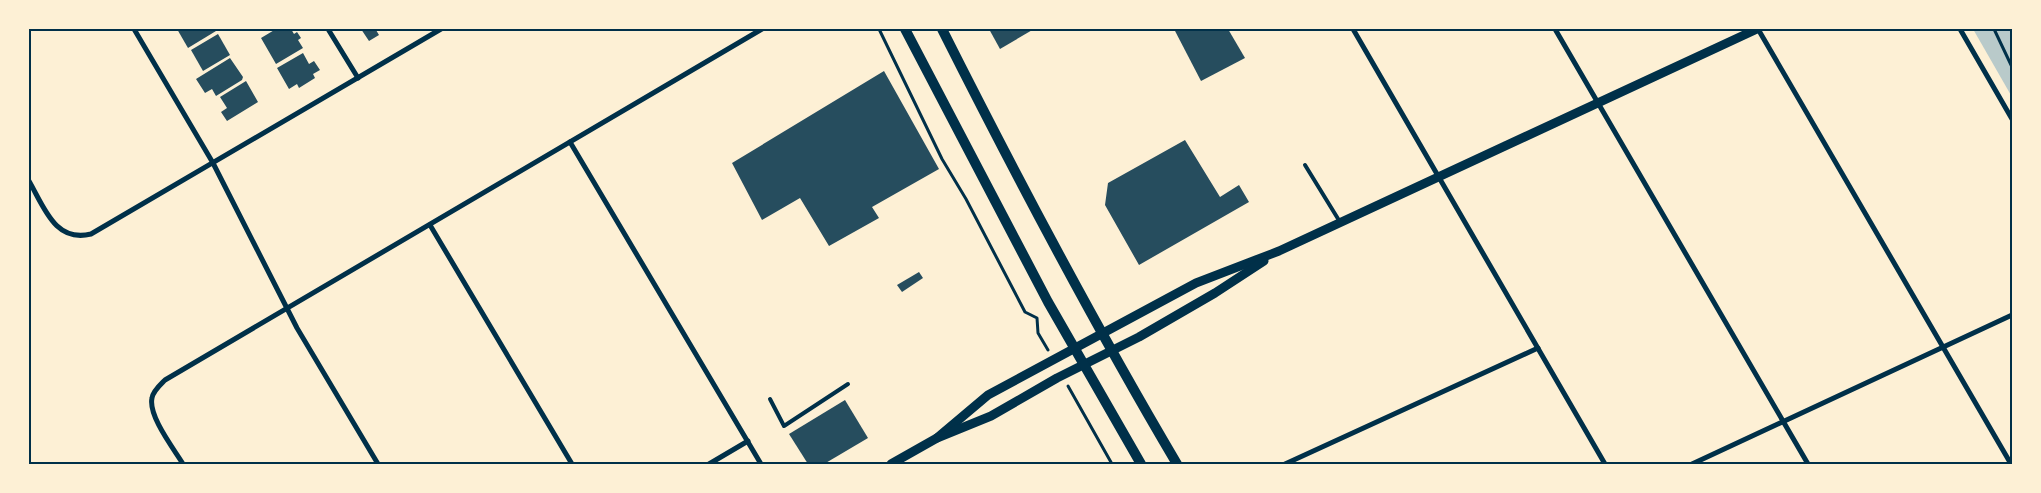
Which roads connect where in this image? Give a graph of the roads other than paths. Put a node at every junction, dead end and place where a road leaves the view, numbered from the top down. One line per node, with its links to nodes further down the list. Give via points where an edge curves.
1 (134, 29): 15 (street)
2 (328, 29): 11 (street)
3 (442, 29): 11 (street)
4 (762, 29): 14 (street)
5 (906, 29): 25 (main road)
6 (942, 29): 24 (main road, via 1013,171)
7 (1353, 29): 17 (street)
8 (1555, 29): 12 (street)
9 (1758, 29): 12 (street); 26 (street)
10 (1960, 29): 13 (street)
11 (358, 78): 15 (street)
12 (1598, 103): 17 (street); 32 (street)
13 (2012, 119)
14 (570, 142): 20 (street); 34 (street)
15 (213, 163): 18 (street, via 81,237 58,228); 22 (street)
16 (1305, 165): 19 (lane)
17 (1438, 177): 19 (street); 27 (street)
18 (29, 181)
19 (1340, 222): 21 (street)
20 (430, 225): 22 (street); 37 (street)
21 (1279, 251): 24 (street, via 1196,282); 28 (street)
22 (287, 308): 35 (street, via 165,380 157,388 151,404 154,415); 36 (street)
23 (2012, 315): 26 (street)
24 (1102, 333): 25 (street); 28 (main road)
25 (1074, 347): 29 (main road); 33 (street, via 988,395)
26 (1943, 347): 32 (street); 47 (street)
27 (1538, 348): 43 (street); 44 (street)
28 (1112, 351): 29 (street); 42 (main road)
29 (1084, 365): 33 (street, via 991,416); 41 (main road)
30 (848, 384): 31 (lane, via 784,426)
31 (770, 399)
32 (1783, 422): 45 (street); 46 (street)
33 (938, 438): 40 (street)
34 (748, 441): 38 (street); 39 (street)
35 (183, 464)
36 (378, 464)
37 (572, 464)
38 (709, 464)
39 (761, 464)
40 (891, 464)
41 (1141, 464)
42 (1177, 464)
43 (1285, 464)
44 (1605, 464)
45 (1692, 464)
46 (1808, 464)
47 (2011, 464)

